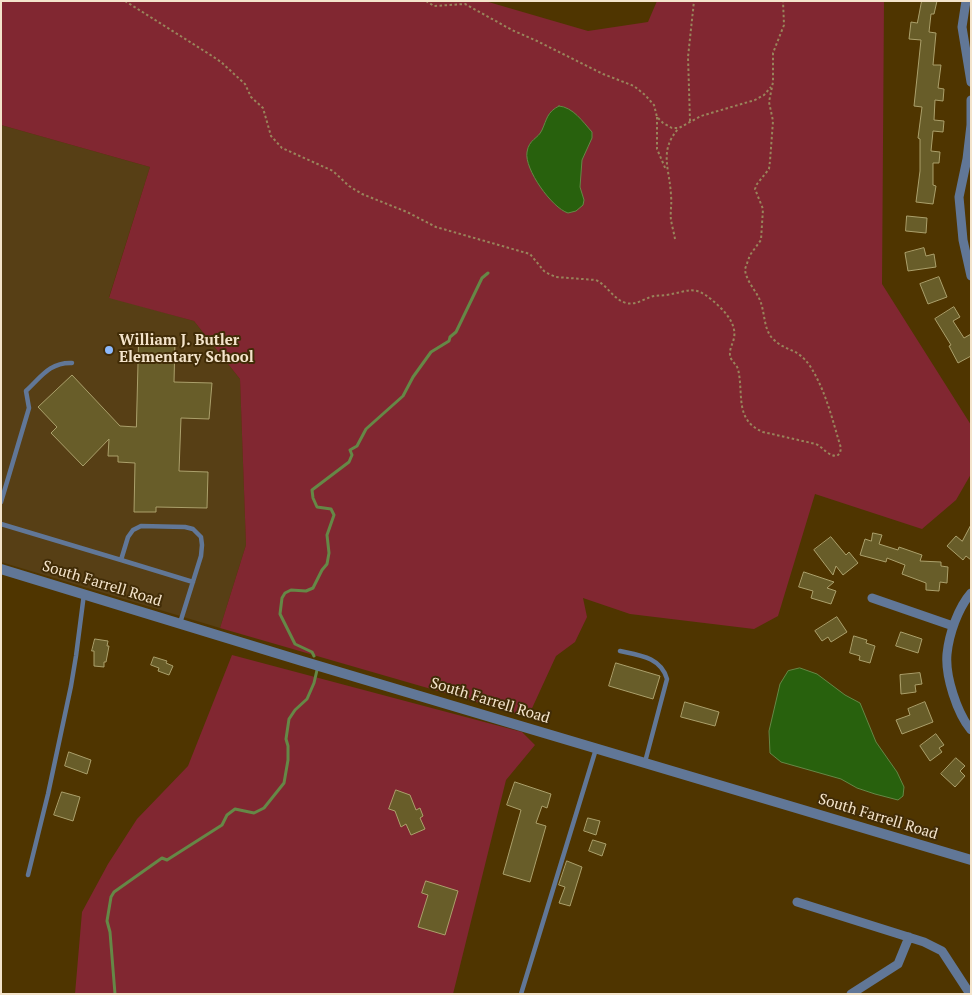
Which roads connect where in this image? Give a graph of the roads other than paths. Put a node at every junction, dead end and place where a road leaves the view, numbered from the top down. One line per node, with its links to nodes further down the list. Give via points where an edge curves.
1 (966, 1): 2 (street, via 962,27)
2 (971, 82)
3 (971, 100): 4 (street, via 967,159 959,197 963,240)
4 (971, 276)
5 (72, 362): 6 (lane, via 56,364 26,391 29,408)
6 (1, 502)
7 (1, 524): 8 (lane)
8 (121, 560): 10 (lane); 10 (lane, via 128,537 141,526 193,529 201,537 202,545)
9 (1, 569): 12 (street, South Farrell Road)
10 (193, 582): 14 (lane)
11 (971, 593): 15 (street)
12 (84, 594): 14 (street, South Farrell Road); 21 (lane, via 71,686)
13 (872, 598): 15 (street)
14 (180, 624): 18 (street, South Farrell Road)
15 (953, 626): 17 (street, via 947,654 950,687 963,721)
16 (620, 651): 19 (lane, via 651,658 665,671 667,679)
17 (971, 730)
18 (596, 748): 19 (street, South Farrell Road); 25 (lane)
19 (645, 763): 20 (street, South Farrell Road)
20 (971, 860)
21 (28, 875)
22 (797, 902): 23 (street)
23 (909, 937): 24 (street, via 942,951); 26 (street, via 898,964)
24 (968, 991)
25 (521, 994)
26 (850, 994)

